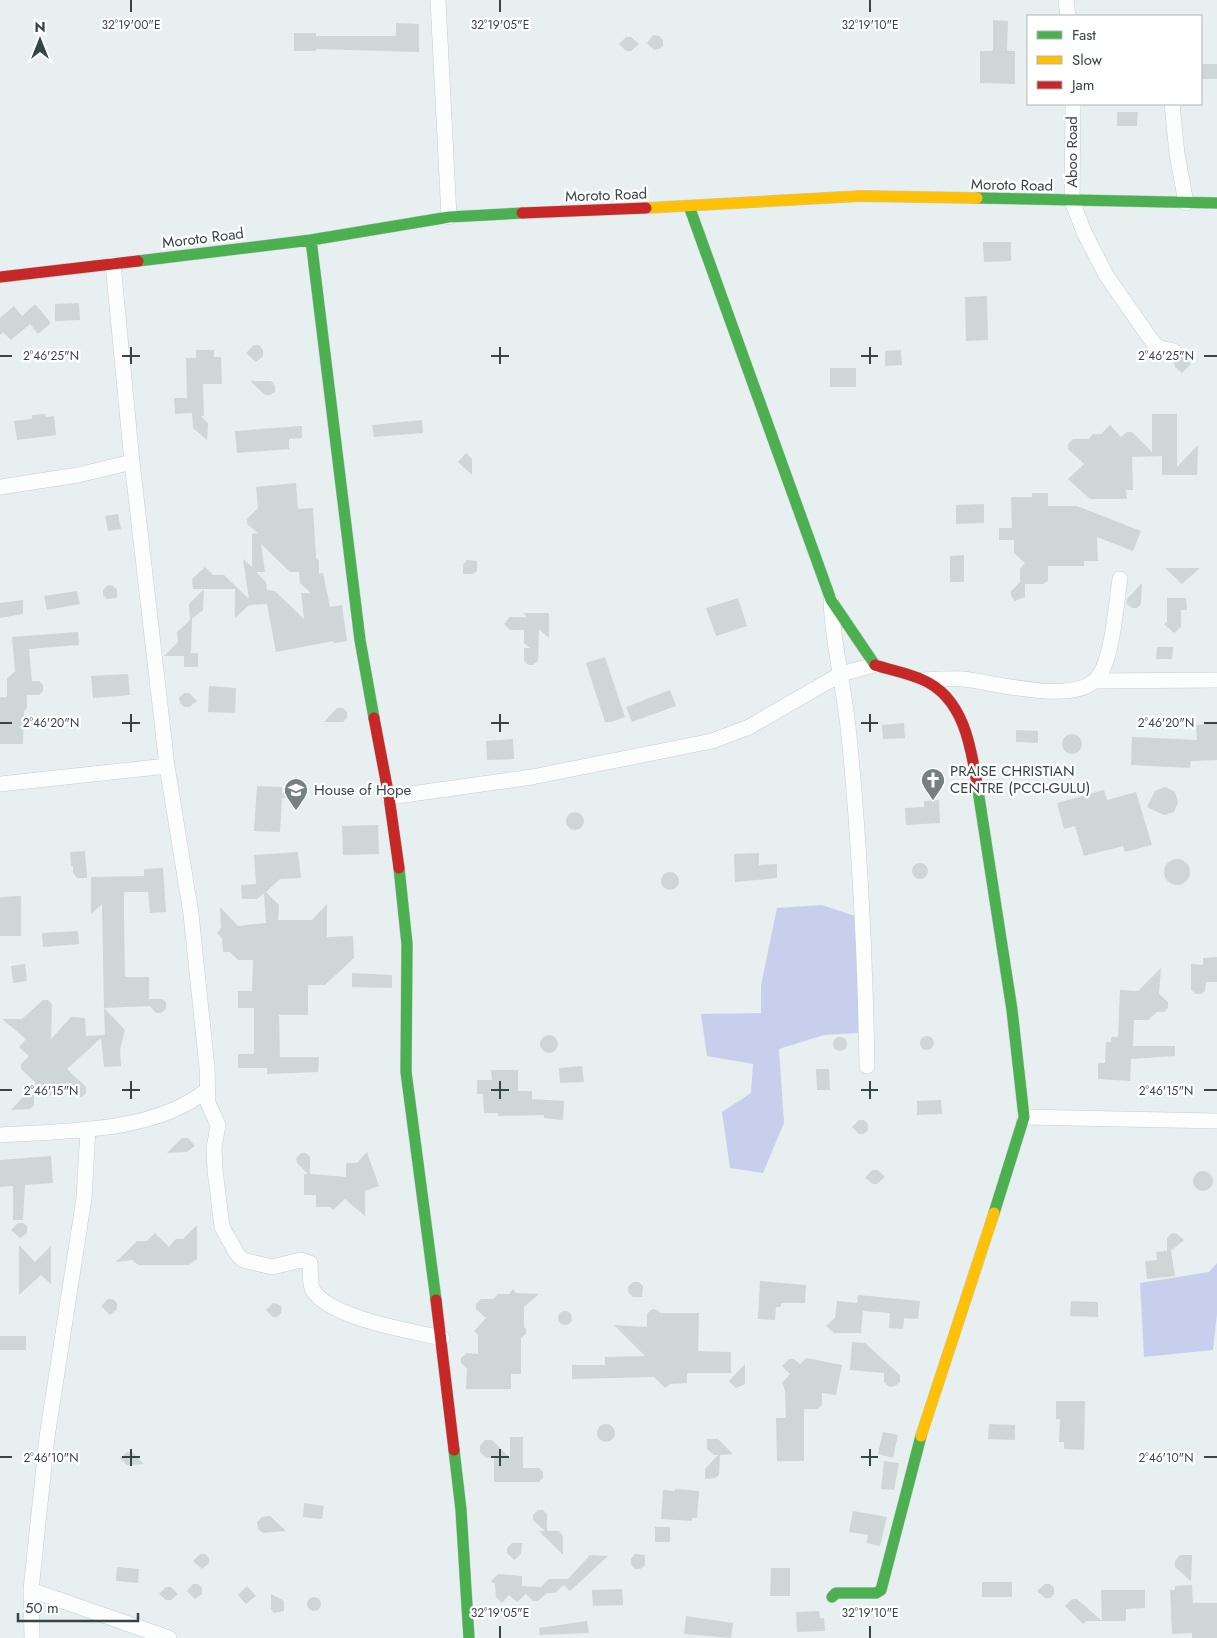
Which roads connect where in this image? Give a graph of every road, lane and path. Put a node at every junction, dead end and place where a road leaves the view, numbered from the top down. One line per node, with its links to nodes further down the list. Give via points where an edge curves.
1 (438, 0): 10 (street)
2 (1066, 0): 3 (street)
3 (1068, 15)
4 (1072, 105): 6 (street, Aboo Road)
5 (1172, 105): 7 (street)
6 (1072, 201): 7 (street, Moroto Road); 9 (street, Moroto Road, via 861,196); 14 (street, via 1084,232 1118,294 1154,344)
7 (1186, 203): 8 (street, Moroto Road)
8 (1217, 203)
9 (689, 206): 10 (street, Moroto Road); 18 (street)
10 (449, 216): 11 (street, Moroto Road)
11 (311, 240): 12 (street, Moroto Road); 26 (street, via 360,640)
12 (113, 264): 13 (street, Moroto Road); 15 (street)
13 (0, 277)
14 (1174, 351)
15 (132, 462): 16 (street, via 78,475); 24 (street)
16 (0, 487)
17 (1120, 579): 23 (street, via 1110,647)
18 (831, 600): 19 (street); 20 (street, via 832,627)
19 (874, 665): 20 (street); 21 (street)
20 (841, 674): 26 (street, via 749,727 712,741 532,777); 27 (street, via 863,903)
21 (924, 680): 23 (street, via 962,679 1055,692 1069,691); 29 (street, via 955,708 970,740 1012,1010)
22 (1217, 680): 23 (street)
23 (1095, 681)
24 (167, 766): 25 (street); 28 (street, via 190,914)
25 (0, 784)
26 (389, 797): 33 (street, via 407,944 406,1072)
27 (867, 1066)
28 (207, 1090): 31 (street, via 169,1113); 33 (street, via 209,1110 218,1125 214,1156 218,1208 222,1227 237,1254 243,1260 272,1267 301,1260 310,1264 312,1289 331,1308)
29 (1024, 1117): 30 (street); 35 (street, via 925,1420 884,1584 876,1593 836,1593)
30 (1217, 1121)
31 (88, 1129): 32 (street); 34 (street, via 84,1198 48,1437)
32 (0, 1135)
33 (442, 1338): 38 (street, via 461,1510)
34 (31, 1590): 36 (street); 37 (street)
35 (832, 1597)
36 (32, 1638)
37 (169, 1638)
38 (469, 1638)

